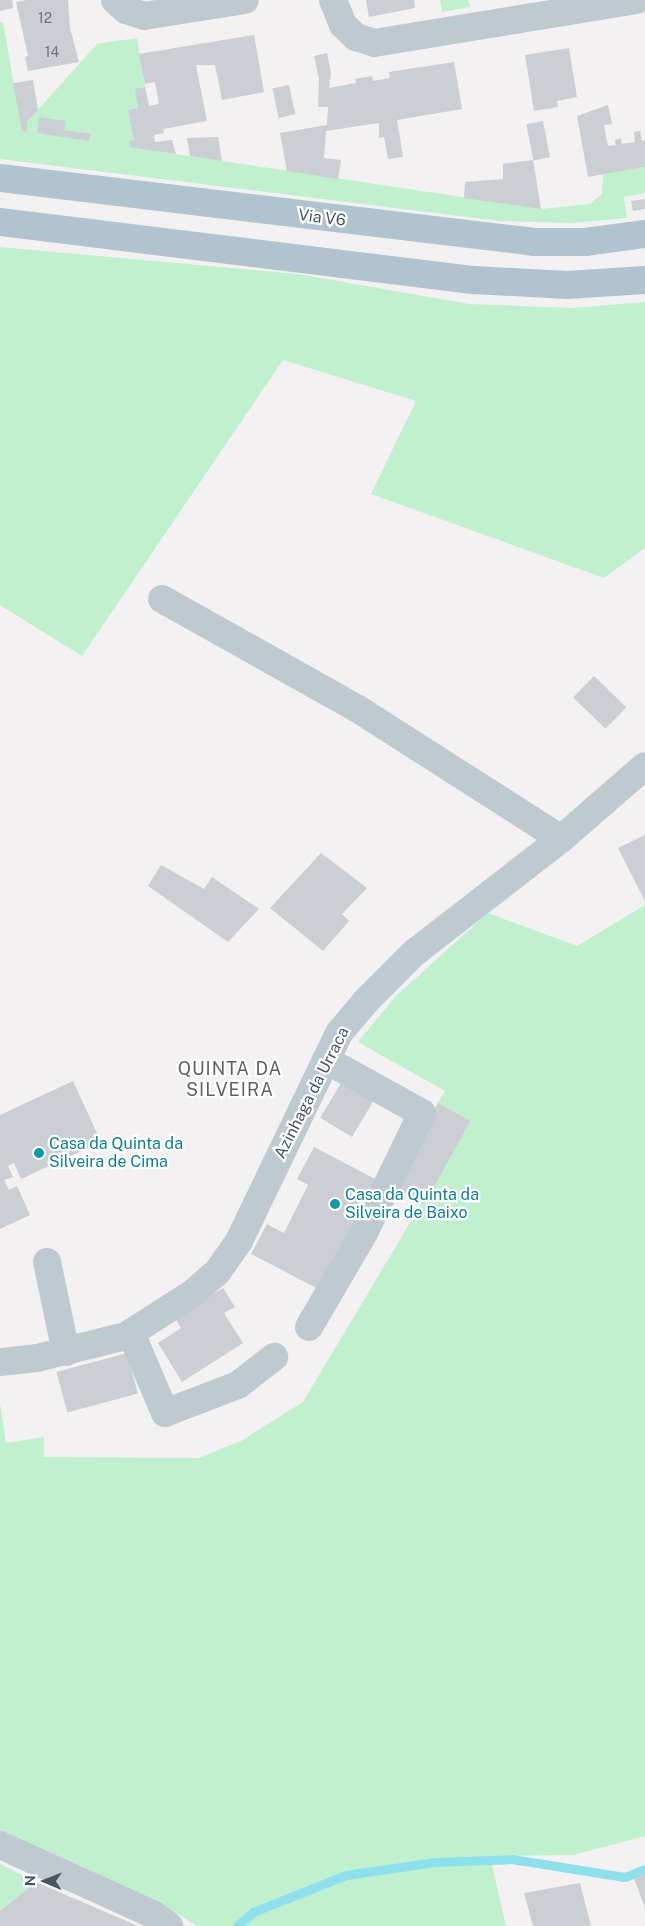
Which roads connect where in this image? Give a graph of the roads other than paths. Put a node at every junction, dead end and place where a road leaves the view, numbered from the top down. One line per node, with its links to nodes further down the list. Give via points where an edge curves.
1 (115, 0): 2 (street, via 126,10 144,16)
2 (246, 0)
3 (333, 0): 4 (street, via 343,25 356,37 374,43)
4 (637, 0)
5 (0, 178): 7 (main road, Via V6, via 534,242 585,242)
6 (0, 222): 8 (main road, via 474,280 567,285)
7 (645, 234)
8 (645, 280)
9 (162, 599): 11 (street, via 358,708)
10 (645, 766): 11 (street, Azinhaga da Urraca)
11 (561, 839): 12 (street, Azinhaga da Urraca, via 414,953 339,1033)
12 (326, 1060): 14 (street, via 422,1113 364,1233); 15 (street, Azinhaga da Urraca, via 239,1241 218,1271 193,1293)
13 (47, 1262): 16 (street)
14 (309, 1328)
15 (131, 1333): 16 (street, Azinhaga da Urraca); 17 (street, via 165,1413 238,1385)
16 (66, 1352): 18 (street, Azinhaga da Urraca)
17 (274, 1357)
18 (0, 1362)
19 (0, 1844): 20 (street, via 154,1915)
20 (169, 1926)

